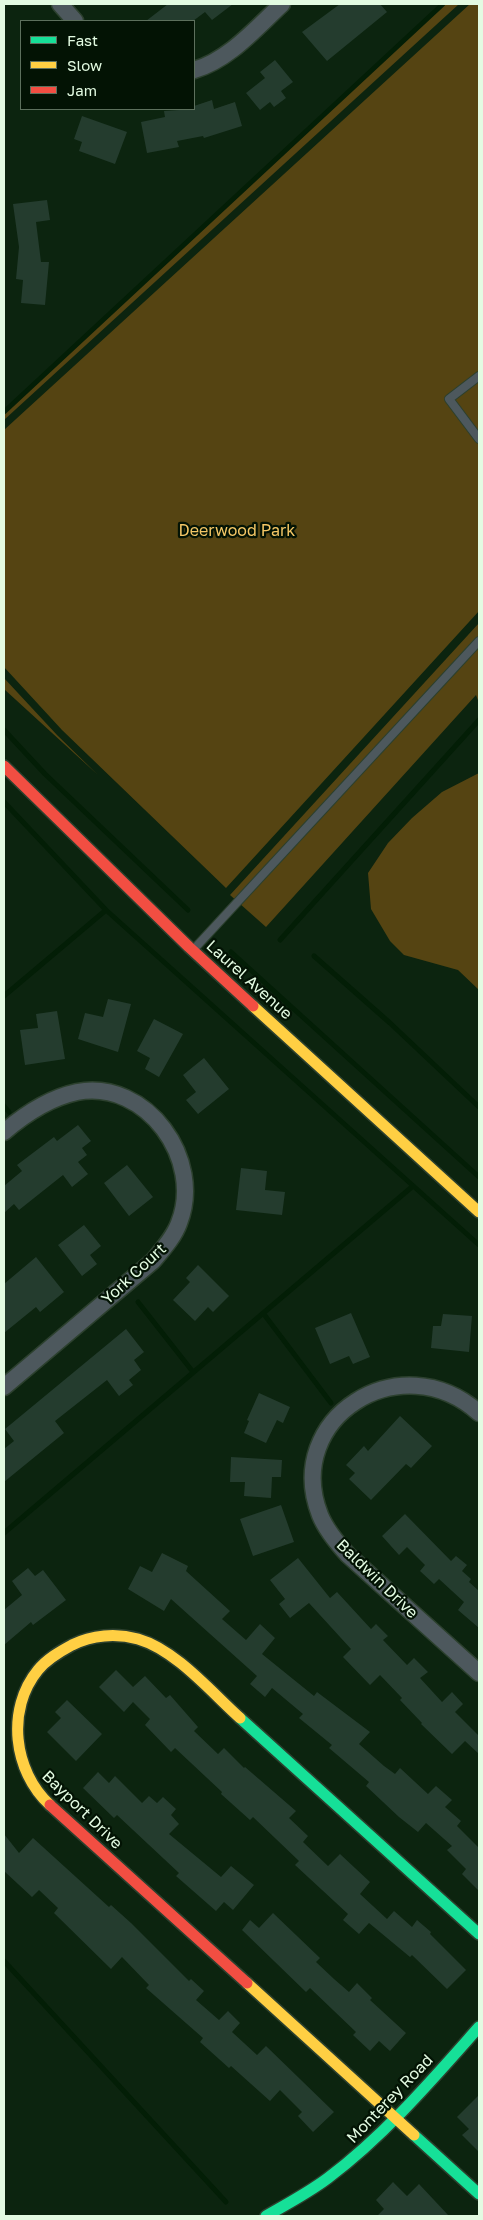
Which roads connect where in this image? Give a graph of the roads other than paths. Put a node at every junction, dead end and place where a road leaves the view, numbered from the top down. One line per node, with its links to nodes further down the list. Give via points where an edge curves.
1 (60, 4): 3 (street)
2 (282, 4): 4 (street, via 232,50)
3 (74, 20)
4 (195, 70)
5 (479, 376): 6 (lane, via 449,399)
6 (479, 439)
7 (479, 641): 9 (lane)
8 (4, 766): 9 (street, Laurel Avenue)
9 (193, 951): 11 (street, Laurel Avenue)
10 (4, 1132): 12 (street, York Court, via 35,1108 57,1098 78,1092 117,1095 146,1111 169,1136 184,1170 185,1187 179,1224 153,1261)
11 (479, 1212)
12 (4, 1387)
13 (479, 1413): 14 (street, Baldwin Drive, via 454,1395 437,1388 407,1385 371,1392 345,1409 326,1433 316,1457 313,1484 320,1515 337,1543)
14 (479, 1673)
15 (479, 1934): 17 (street, Bayport Drive, via 179,1663 153,1644 134,1637 91,1637 52,1656 23,1691 15,1723 17,1752 28,1781 40,1796)
16 (479, 2027): 17 (street, Monterey Road)
17 (397, 2119): 18 (street, Bayport Drive); 19 (street, Monterey Road, via 326,2180)
18 (479, 2194)
19 (266, 2216)

